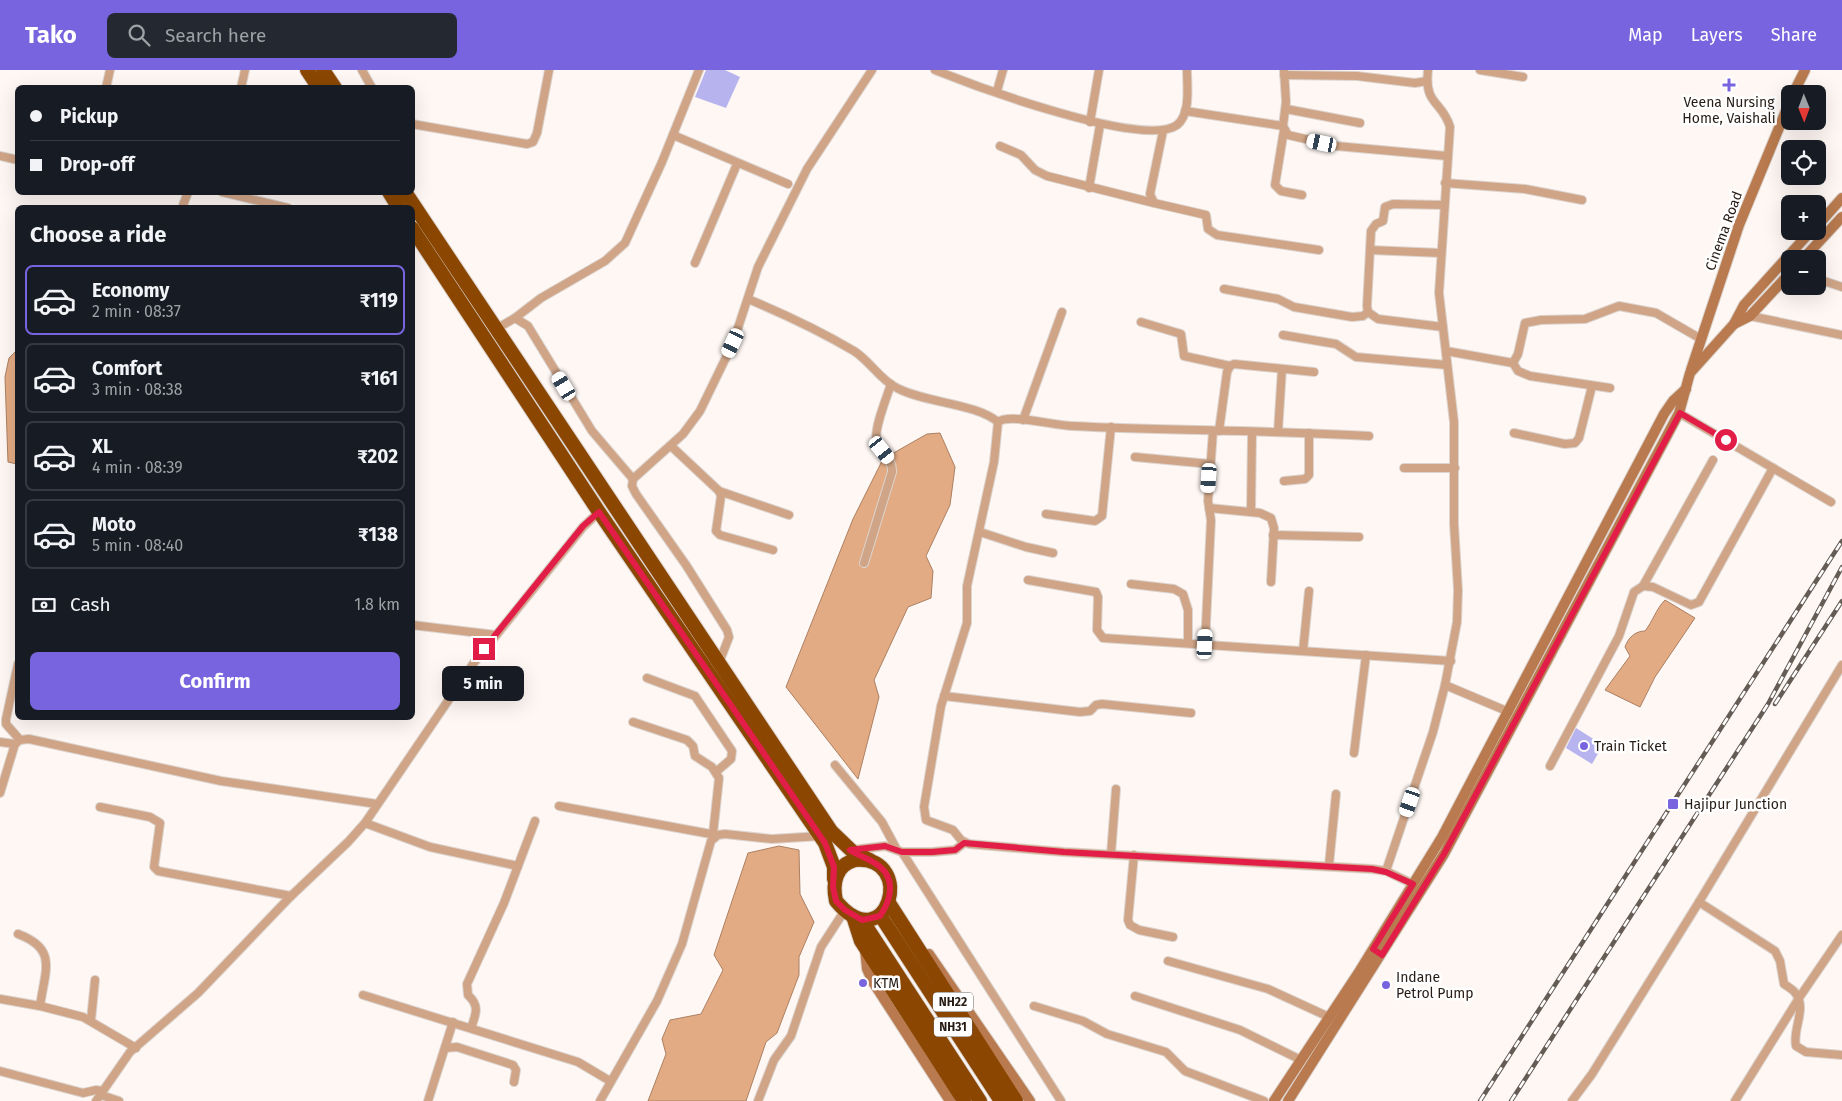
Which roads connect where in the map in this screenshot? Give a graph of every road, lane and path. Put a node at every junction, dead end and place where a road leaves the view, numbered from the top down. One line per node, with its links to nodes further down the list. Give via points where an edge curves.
1 (110, 70): 19 (street)
2 (245, 70): 20 (street)
3 (308, 70): 21 (highway)
4 (323, 70): 22 (highway)
5 (362, 70): 23 (street)
6 (549, 70): 31 (street, via 533,142 528,144)
7 (699, 70): 35 (street)
8 (872, 70): 65 (street, via 807,169 758,267)
9 (935, 70): 25 (street)
10 (1003, 70): 25 (street)
11 (1099, 70): 28 (street)
12 (1188, 70): 27 (street)
13 (1428, 70): 18 (street)
14 (1480, 70): 17 (street)
15 (1805, 70): 24 (main road)
16 (1284, 72): 18 (street, via 1415,83); 26 (street)
17 (1523, 77)
18 (1427, 80): 38 (street, via 1431,100 1447,116 1450,127)
19 (107, 85)
20 (242, 85)
21 (317, 85)
22 (333, 85)
23 (370, 85)
24 (1798, 85)
25 (997, 91): 28 (street)
26 (1286, 109): 29 (street); 33 (street)
27 (1185, 111): 33 (street); 34 (street, via 1177,125)
28 (1090, 122): 32 (street)
29 (1360, 122)
30 (1781, 123): 76 (main road, Cinema Road, via 1739,225)
31 (415, 125)
32 (1100, 125): 34 (street); 43 (street)
33 (1284, 128): 38 (street, via 1295,137 1336,146); 45 (street, via 1276,185 1281,190)
34 (1163, 131): 48 (street, via 1150,194)
35 (673, 135): 40 (street); 69 (street, via 625,243 605,261 541,298)
36 (1000, 146): 43 (street, via 1021,155 1040,173)
37 (0, 156): 39 (street)
38 (1447, 156): 41 (street)
39 (15, 159)
40 (737, 164): 42 (street); 60 (street)
41 (1444, 183): 47 (street, via 1525,189); 50 (street)
42 (788, 184)
43 (1089, 188): 48 (street)
44 (234, 195): 49 (street)
45 (1302, 195)
46 (1842, 198): 52 (main road)
47 (1582, 200)
48 (1154, 203): 56 (street, via 1206,215 1208,229 1217,235)
49 (276, 205)
50 (1444, 205): 57 (street, via 1388,205 1383,221 1373,226); 59 (street)
51 (415, 207): 73 (highway, NH22)
52 (1826, 216)
53 (1842, 217): 58 (main road)
54 (415, 233): 110 (highway)
55 (1803, 240): 71 (main road, via 1744,306)
56 (1319, 250)
57 (1370, 250): 59 (street); 67 (street)
58 (1811, 250)
59 (1441, 253): 72 (street, via 1439,293)
60 (696, 263)
61 (1826, 282): 63 (street)
62 (1781, 283): 68 (main road)
63 (1842, 287)
64 (1224, 289): 67 (street, via 1278,298 1294,307 1352,317)
65 (748, 299): 84 (street, via 854,351); 98 (street, via 733,343 700,411 692,426)
66 (1062, 312): 89 (street)
67 (1368, 312): 72 (street, via 1378,319)
68 (1750, 316): 71 (main road); 75 (street)
69 (515, 318): 73 (street); 105 (street, via 528,326 592,431)
70 (1141, 322): 80 (street, via 1182,334 1184,356)
71 (1734, 324): 83 (main road)
72 (1443, 327): 77 (street)
73 (496, 329): 132 (highway, NH22)
74 (1283, 335): 79 (street, via 1336,344 1356,357)
75 (1842, 335)
76 (1701, 339): 78 (street, via 1656,313 1619,306 1585,319 1525,323); 83 (main road, Cinema Road)
77 (1446, 351): 78 (street); 79 (street)
78 (1514, 363): 85 (street, via 1518,371 1530,376)
79 (1447, 365): 103 (street, via 1454,422)
80 (1230, 366): 81 (street); 92 (street)
81 (1282, 369): 82 (street); 94 (street)
82 (1314, 372)
83 (1690, 373): 87 (main road, Cinema Road)
84 (891, 384): 90 (street); 119 (street, via 876,437 890,460 892,472)
85 (1592, 386): 86 (street); 96 (street, via 1575,443 1565,444)
86 (1610, 388)
87 (1686, 389): 88 (main road, Cinema Road); 138 (main road, via 1664,414)
88 (1680, 413): 104 (street); 178 (main road, Cinema Road, via 1444,854)
89 (1023, 420): 90 (street, via 1008,418); 91 (street, via 1058,426)
90 (998, 422): 114 (street, via 998,438)
91 (1111, 427): 92 (street); 112 (street, via 1102,516 1095,521)
92 (1216, 431): 93 (street); 101 (street)
93 (1252, 432): 94 (street); 111 (street)
94 (1278, 432): 95 (street)
95 (1309, 433): 97 (street); 106 (street, via 1310,475 1305,479)
96 (1514, 433)
97 (1369, 436)
98 (671, 446): 105 (street); 107 (street)
99 (1136, 457): 101 (street)
100 (1713, 460): 123 (street)
101 (1210, 464): 109 (street)
102 (1404, 468): 103 (street)
103 (1455, 468): 131 (street, via 1458,590)
104 (1773, 468): 108 (street); 123 (street, via 1699,602 1691,605 1653,587)
105 (633, 480): 132 (street, via 636,494 727,630 729,637)
106 (1284, 481)
107 (719, 491): 113 (street); 117 (street, via 716,531 720,535)
108 (1831, 502)
109 (1209, 508): 111 (street); 128 (street, via 1212,520)
110 (599, 512): 126 (street, via 583,526); 156 (highway)
111 (1251, 512): 115 (street, via 1271,518)
112 (1046, 514)
113 (789, 515)
114 (980, 532): 118 (street); 137 (street, via 968,586 967,623)
115 (1274, 535): 116 (street); 121 (street)
116 (1359, 537)
117 (773, 550)
118 (1053, 553)
119 (864, 563)
120 (1028, 580): 127 (street, via 1096,592 1097,630 1103,638)
121 (1271, 582)
122 (1131, 584): 127 (street, via 1174,589 1183,594 1188,610)
123 (1643, 586): 145 (street, via 1634,592 1619,636)
124 (1309, 591): 129 (street)
125 (415, 626): 126 (street)
126 (496, 635): 150 (street)
127 (1188, 643): 128 (street)
128 (1205, 644): 129 (street)
129 (1303, 650): 130 (street)
130 (1366, 655): 131 (street); 143 (street)
131 (1451, 661): 136 (street)
132 (719, 663): 158 (highway, NH22, via 832,832)
133 (1842, 665): 169 (street)
134 (15, 678): 142 (street, via 6,724)
135 (647, 678): 146 (street, via 695,696 732,751 731,759)
136 (1446, 685): 138 (street); 165 (street)
137 (944, 696): 139 (street, via 1080,712 1102,704); 157 (street, via 924,812 926,820 953,830)
138 (1509, 712): 167 (main road, via 1442,838)
139 (1191, 713)
140 (633, 722): 146 (street, via 687,740 693,746 695,756)
141 (0, 742): 142 (street)
142 (18, 742): 148 (street); 150 (street, via 29,739 221,781)
143 (1354, 753)
144 (835, 765): 159 (street, via 882,822)
145 (1550, 766)
146 (716, 772): 155 (street, via 720,786)
147 (1116, 788): 160 (street)
148 (0, 792)
149 (1336, 794): 163 (street)
150 (377, 804): 154 (street)
151 (559, 806): 155 (street)
152 (100, 807): 168 (street, via 160,822 154,867 158,872)
153 (534, 822): 164 (street)
154 (365, 823): 164 (street, via 430,847); 168 (street)
155 (715, 834): 156 (street, via 782,839); 196 (street, via 682,944 657,1001)
156 (821, 836): 166 (highway, via 834,867)
157 (964, 843): 159 (street, via 955,850); 160 (street)
158 (850, 850): 159 (street, via 885,846); 162 (highway, NH22)
159 (900, 851): 209 (street)
160 (1111, 854): 161 (street)
161 (1134, 856): 163 (street); 176 (street, via 1130,925)
162 (870, 860): 166 (highway, via 848,862); 170 (highway, NH22, via 885,872 891,893)
163 (1329, 865): 165 (street)
164 (518, 866): 190 (street, via 467,984 468,995 477,1008)
165 (1386, 872): 167 (street)
166 (834, 879): 171 (highway, via 836,901)
167 (1413, 884): 178 (main road)
168 (291, 896): 191 (street, via 198,993)
169 (1700, 902): 183 (street, via 1775,951 1784,984); 213 (street)
170 (889, 903): 172 (highway); 173 (highway, NH22)
171 (853, 915): 172 (highway); 177 (highway); 202 (street, via 821,947 791,1036 774,1060); 205 (highway, NH31, via 890,964)
172 (880, 916): 206 (highway, NH31)
173 (898, 917): 207 (highway, NH22); 208 (main road, via 917,936)
174 (18, 934): 185 (street, via 38,943 45,954)
175 (1842, 935): 183 (street)
176 (1173, 937)
177 (865, 947): 203 (main road, via 867,969 873,982); 204 (highway)
178 (1378, 952): 187 (main road); 212 (main road)
179 (1168, 961): 187 (street, via 1268,990)
180 (95, 980): 188 (street)
181 (363, 995): 189 (street)
182 (1135, 996): 194 (street, via 1240,1030)
183 (1799, 998): 193 (street, via 1796,1046 1806,1052); 214 (street)
184 (0, 999): 185 (street)
185 (40, 1006): 188 (street)
186 (1034, 1006): 210 (street, via 1166,1052 1185,1071)
187 (1329, 1017): 194 (main road)
188 (92, 1020): 191 (street)
189 (453, 1022): 190 (street); 192 (street)
190 (471, 1028): 196 (street, via 578,1062)
191 (136, 1048): 198 (street, via 116,1069)
192 (444, 1048): 197 (street, via 457,1047 513,1065 516,1070); 200 (street)
193 (1842, 1055)
194 (1301, 1060): 211 (main road)
195 (0, 1071): 198 (street, via 83,1093 96,1090)
196 (610, 1081): 201 (street)
197 (514, 1082)
198 (100, 1096): 199 (street)
199 (119, 1101)
200 (428, 1101)
201 (600, 1101)
202 (758, 1101)
203 (950, 1101)
204 (964, 1101)
205 (980, 1101)
206 (1001, 1101)
207 (1016, 1101)
208 (1030, 1101)
209 (1061, 1101)
210 (1264, 1101)
211 (1274, 1101)
212 (1288, 1101)
213 (1572, 1101)
214 (1735, 1101)

